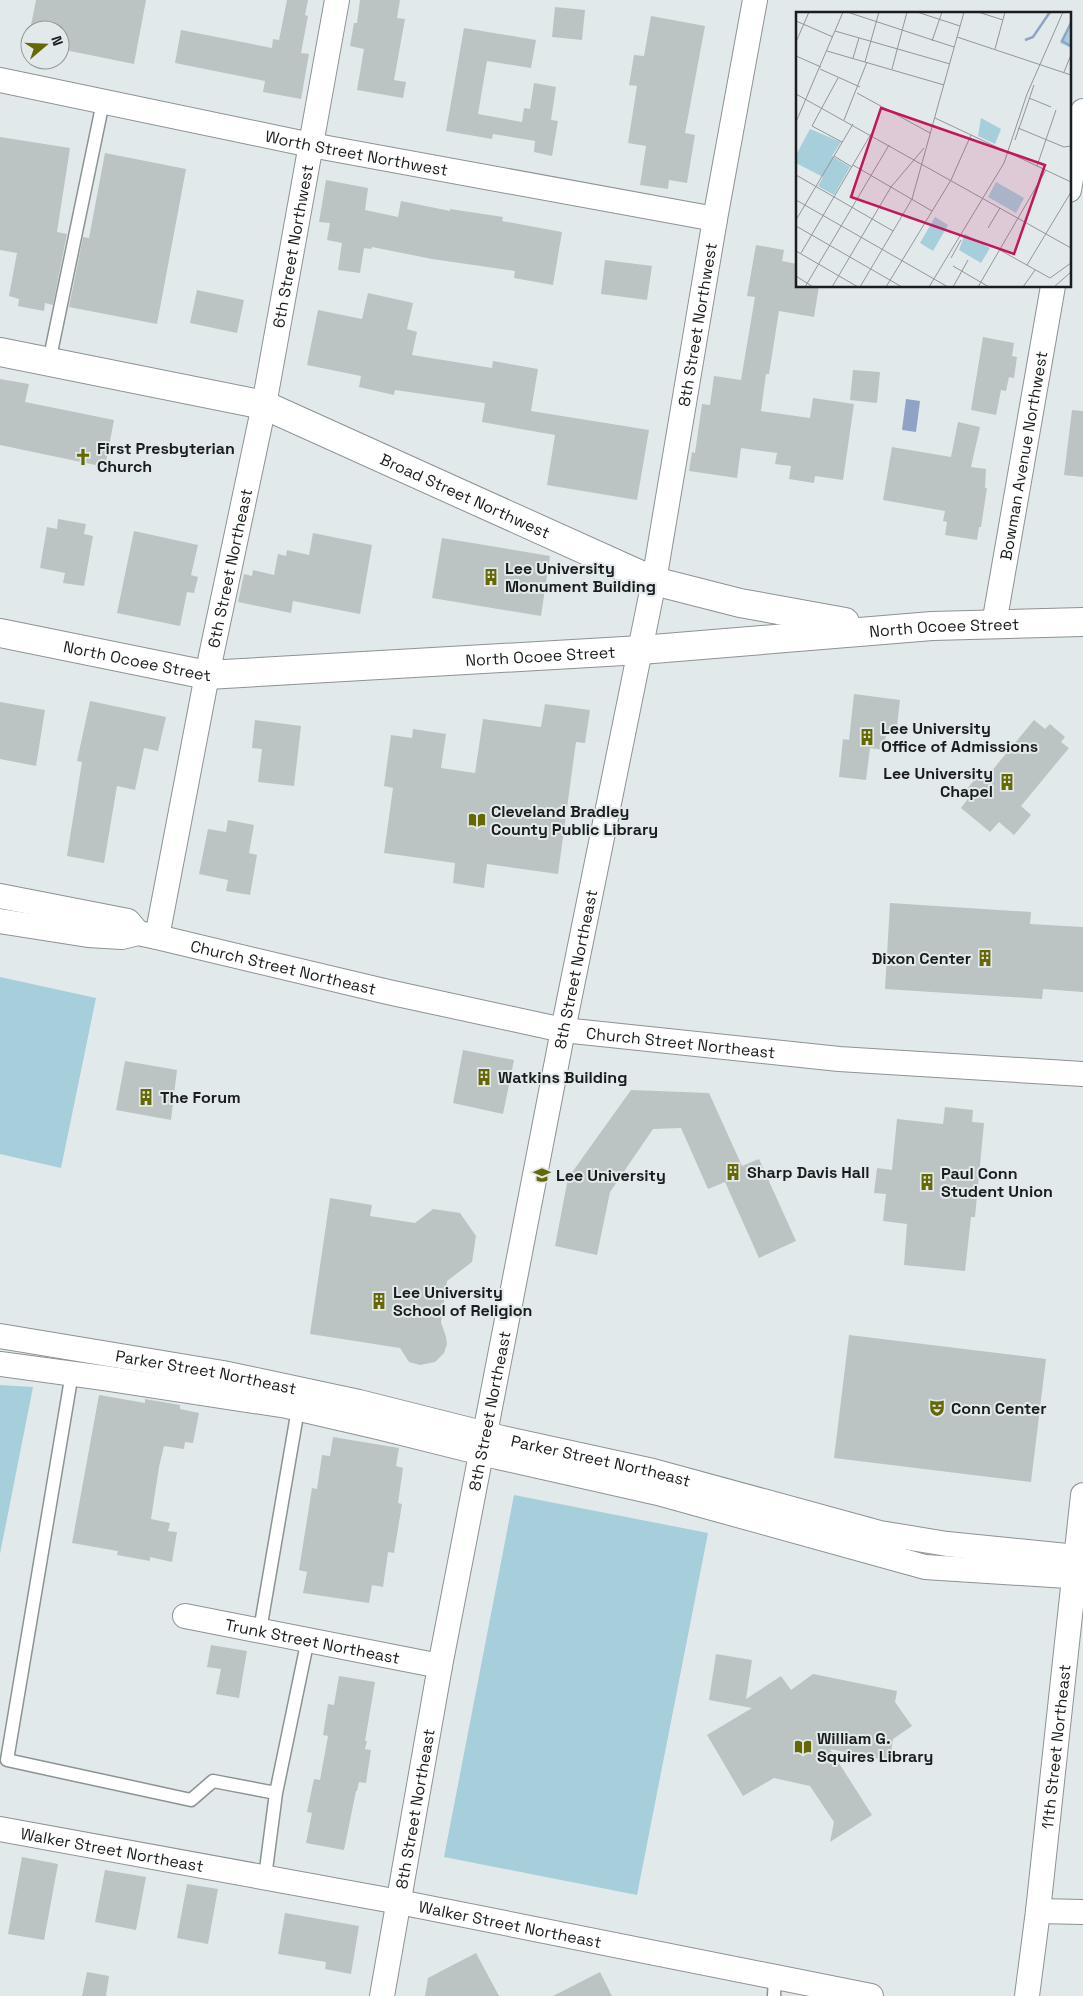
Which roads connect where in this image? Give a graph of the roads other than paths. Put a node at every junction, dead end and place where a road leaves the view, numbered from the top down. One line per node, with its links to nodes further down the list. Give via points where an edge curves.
1 (337, 0): 6 (street, 6th Street Northwest)
2 (755, 0): 8 (street, 8th Street Northwest)
3 (0, 80): 4 (street, Worth Street Northwest)
4 (103, 102): 6 (street, Worth Street Northwest); 11 (lane)
5 (1083, 111): 7 (street)
6 (311, 145): 8 (street, Worth Street Northwest); 12 (street, 6th Street Northwest)
7 (1070, 184)
8 (715, 219): 13 (street, 8th Street Northwest)
9 (1052, 288): 15 (street, Bowman Avenue Northwest)
10 (0, 352): 11 (main road, Broad Street Northwest)
11 (49, 362): 12 (main road, Broad Street Northwest)
12 (264, 405): 13 (main road, Broad Street Northwest); 19 (street, 6th Street Northeast)
13 (654, 581): 16 (main road, Broad Street Northwest, via 740,603 829,620); 18 (street, 8th Street Northwest)
14 (1083, 622): 15 (main road, North Ocoee Street)
15 (994, 624): 16 (main road, North Ocoee Street)
16 (932, 626): 18 (main road, North Ocoee Street)
17 (0, 633): 19 (main road, North Ocoee Street)
18 (641, 650): 19 (main road, North Ocoee Street); 23 (street, 8th Street Northeast)
19 (207, 674): 22 (street, 6th Street Northeast)
20 (0, 896): 22 (street, Church Street Northeast, via 128,921)
21 (0, 921): 22 (street, Church Street Northeast, via 88,935 122,938)
22 (148, 935): 23 (street, Church Street Northeast)
23 (563, 1030): 24 (street, Church Street Northeast, via 839,1059); 29 (street, 8th Street Northeast)
24 (1083, 1074)
25 (0, 1336): 29 (street, Parker Street Northeast, via 223,1373 359,1402)
26 (0, 1364): 27 (street, Parker Street Northeast)
27 (72, 1373): 28 (street, Parker Street Northeast); 36 (lane)
28 (298, 1409): 29 (street, Parker Street Northeast, via 378,1427); 33 (lane)
29 (484, 1444): 31 (street, Parker Street Northeast, via 926,1567); 35 (street, 8th Street Northeast)
30 (1083, 1495): 31 (street, 11th Street Northeast)
31 (1079, 1566): 41 (street, 11th Street Northeast)
32 (185, 1616): 33 (street, Trunk Street Northeast)
33 (260, 1630): 34 (street, Trunk Street Northeast)
34 (308, 1639): 35 (street, Trunk Street Northeast); 37 (lane)
35 (440, 1666): 40 (street, 8th Street Northeast)
36 (3, 1759): 37 (lane, via 191,1800 212,1781)
37 (276, 1793): 39 (lane)
38 (0, 1829): 39 (street, Walker Street Northeast)
39 (265, 1878): 40 (street, Walker Street Northeast)
40 (399, 1902): 43 (street, Walker Street Northeast); 44 (street, 8th Street Northeast)
41 (1038, 1911): 42 (street); 46 (street, 11th Street Northeast)
42 (1083, 1912)
43 (775, 1986): 45 (street, Walker Street Northeast)
44 (382, 1996)
45 (871, 1996)
46 (1027, 1996)

